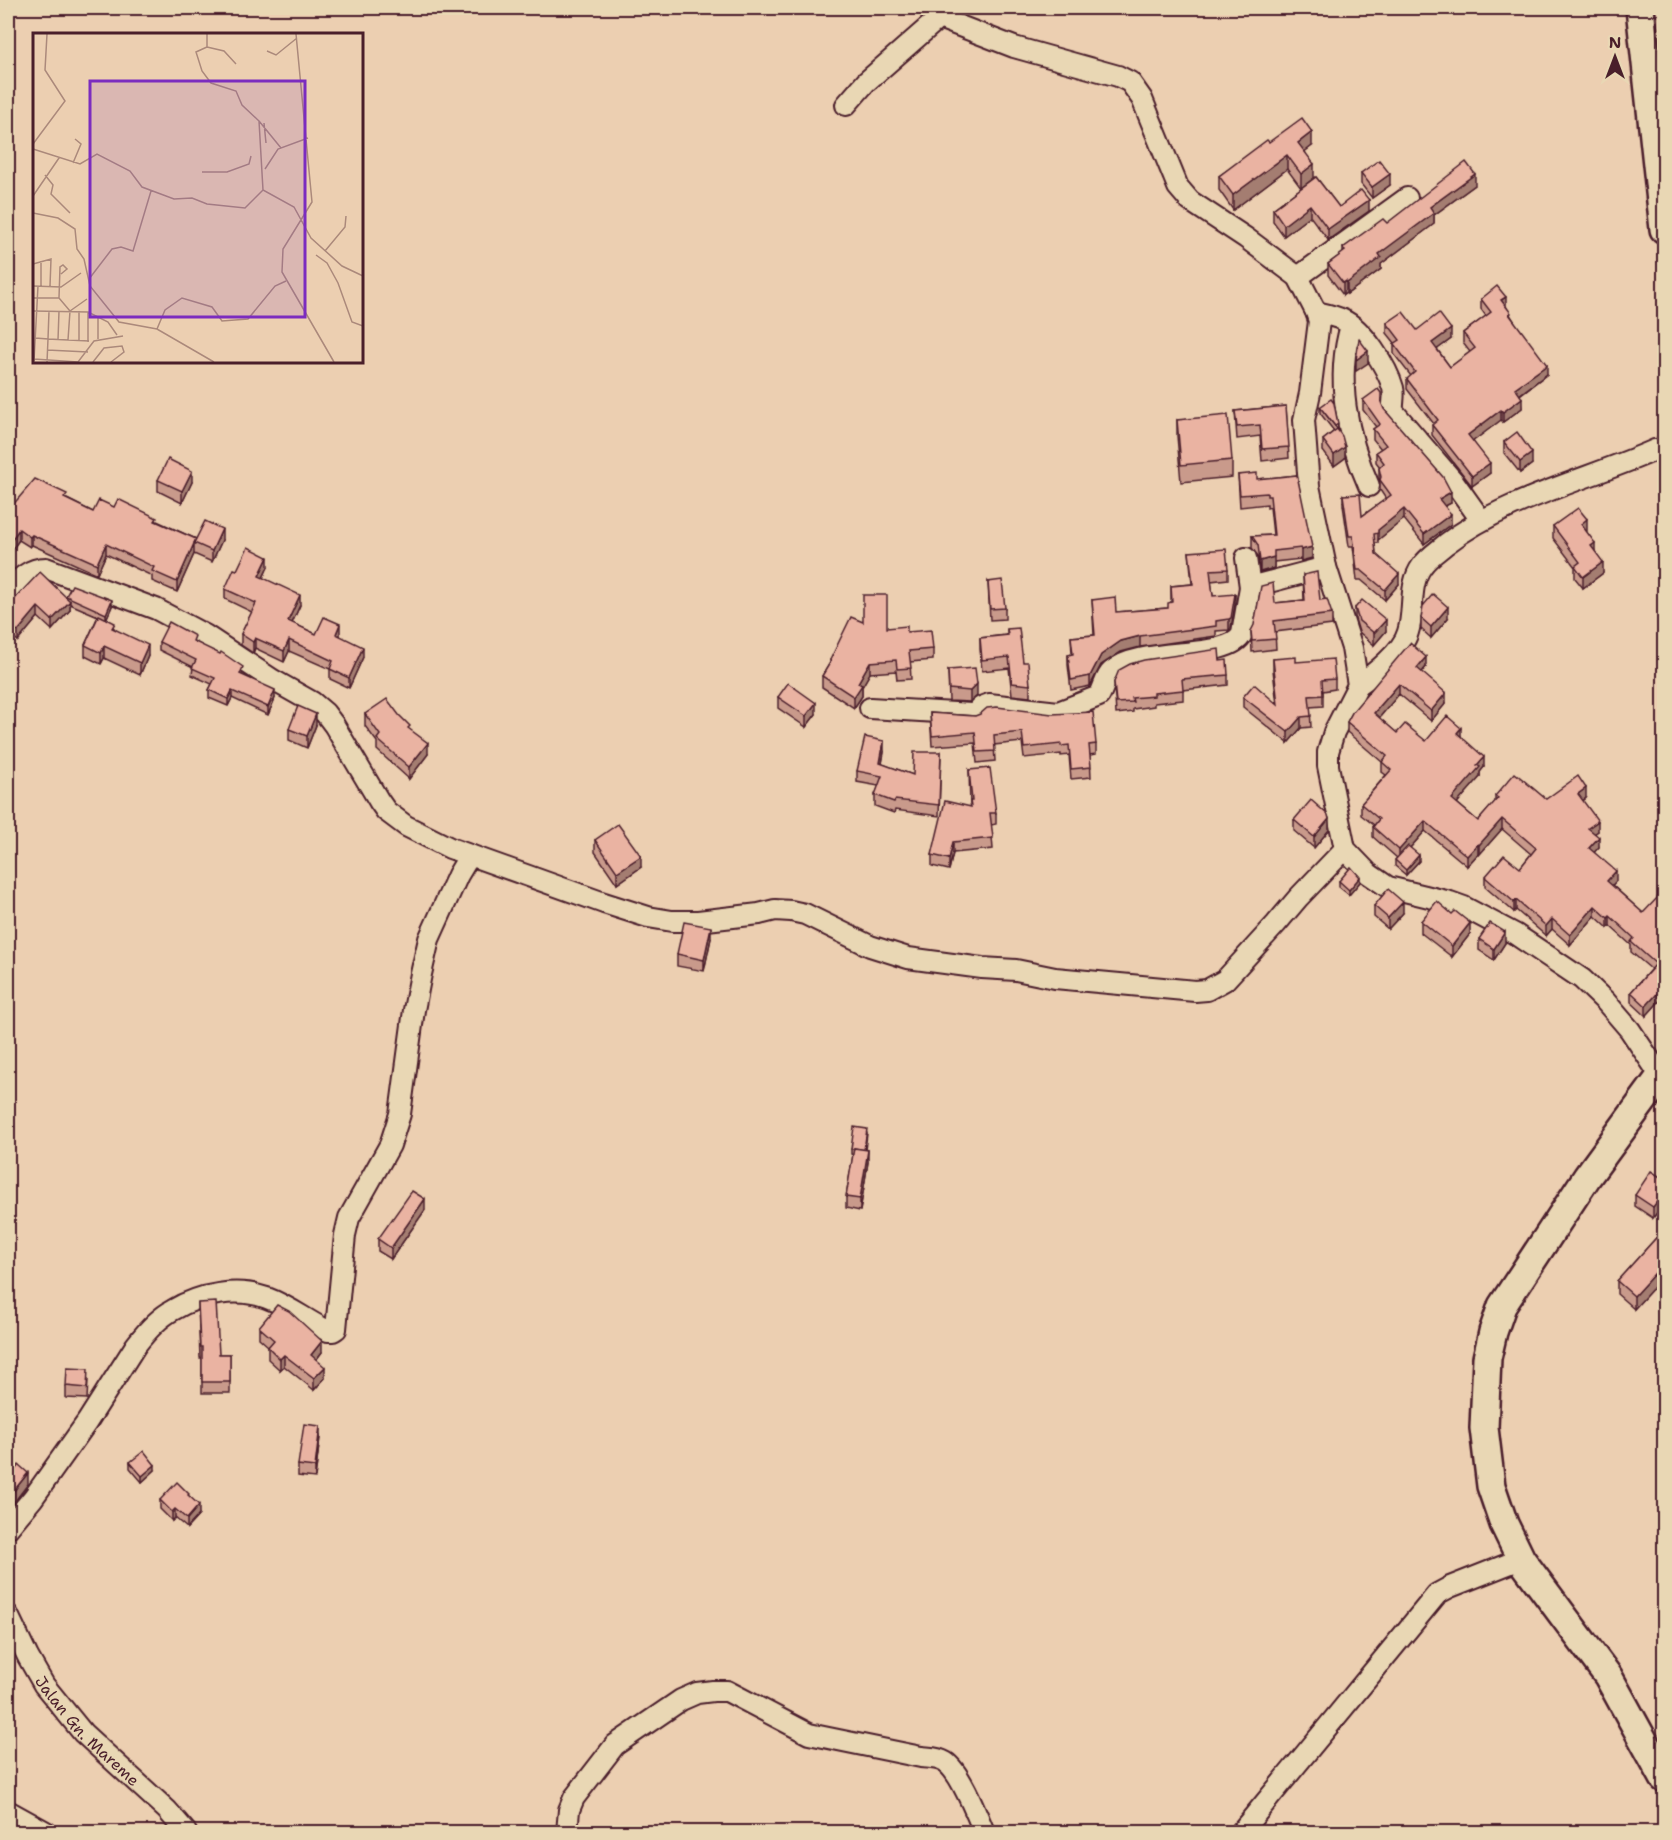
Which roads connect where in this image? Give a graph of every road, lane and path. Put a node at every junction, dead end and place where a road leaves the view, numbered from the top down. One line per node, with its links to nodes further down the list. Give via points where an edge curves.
1 (1640, 8): 5 (street)
2 (936, 13): 3 (street); 6 (street, via 1014,47 1130,82 1142,99 1178,187 1190,201)
3 (846, 105)
4 (1407, 198): 6 (street)
5 (1665, 229)
6 (1298, 277): 7 (street)
7 (1316, 312): 8 (street); 13 (street, via 1319,327 1304,428 1309,486)
8 (1351, 326): 10 (street, via 1343,367 1345,401 1354,447); 11 (street, via 1374,352 1393,388 1393,411)
9 (1660, 450): 11 (street)
10 (1369, 486)
11 (1481, 520): 16 (street, via 1422,565 1413,587 1405,641)
12 (1246, 558): 14 (street)
13 (1326, 567): 14 (street); 16 (street, via 1352,648)
14 (1250, 587): 17 (street, via 1242,634 1232,645 1121,665 1108,675 1099,696 1064,711 989,704 975,714)
15 (8, 591): 19 (street, via 28,572 46,568 156,609 205,635 324,713 379,801 394,818)
16 (1358, 685): 18 (street, via 1328,752)
17 (870, 708)
18 (1344, 849): 19 (street, via 1225,980 1207,990 1195,991 1054,978 908,958 870,946 791,911 672,921 604,903); 20 (street, via 1388,887 1464,907 1553,959 1606,1002)
19 (470, 855): 21 (street, via 429,939 396,1130 345,1235 336,1329 328,1331 267,1298 239,1292 218,1294 172,1310 136,1345 87,1422)
20 (1664, 1076): 22 (street, via 1587,1177 1502,1306 1493,1332 1485,1374 1484,1428 1491,1486)
21 (8, 1527)
22 (1521, 1559): 24 (street, via 1608,1676); 30 (street, via 1437,1594)
23 (8, 1615): 27 (street, Jalan Gn. Mareme, via 44,1685 83,1733 167,1810)
24 (1665, 1778)
25 (8, 1811): 26 (street)
26 (46, 1833)
27 (186, 1833)
28 (567, 1833): 29 (street, via 574,1798 615,1745 681,1700 713,1691 726,1691 809,1734 946,1762)
29 (984, 1833)
30 (1241, 1833)

